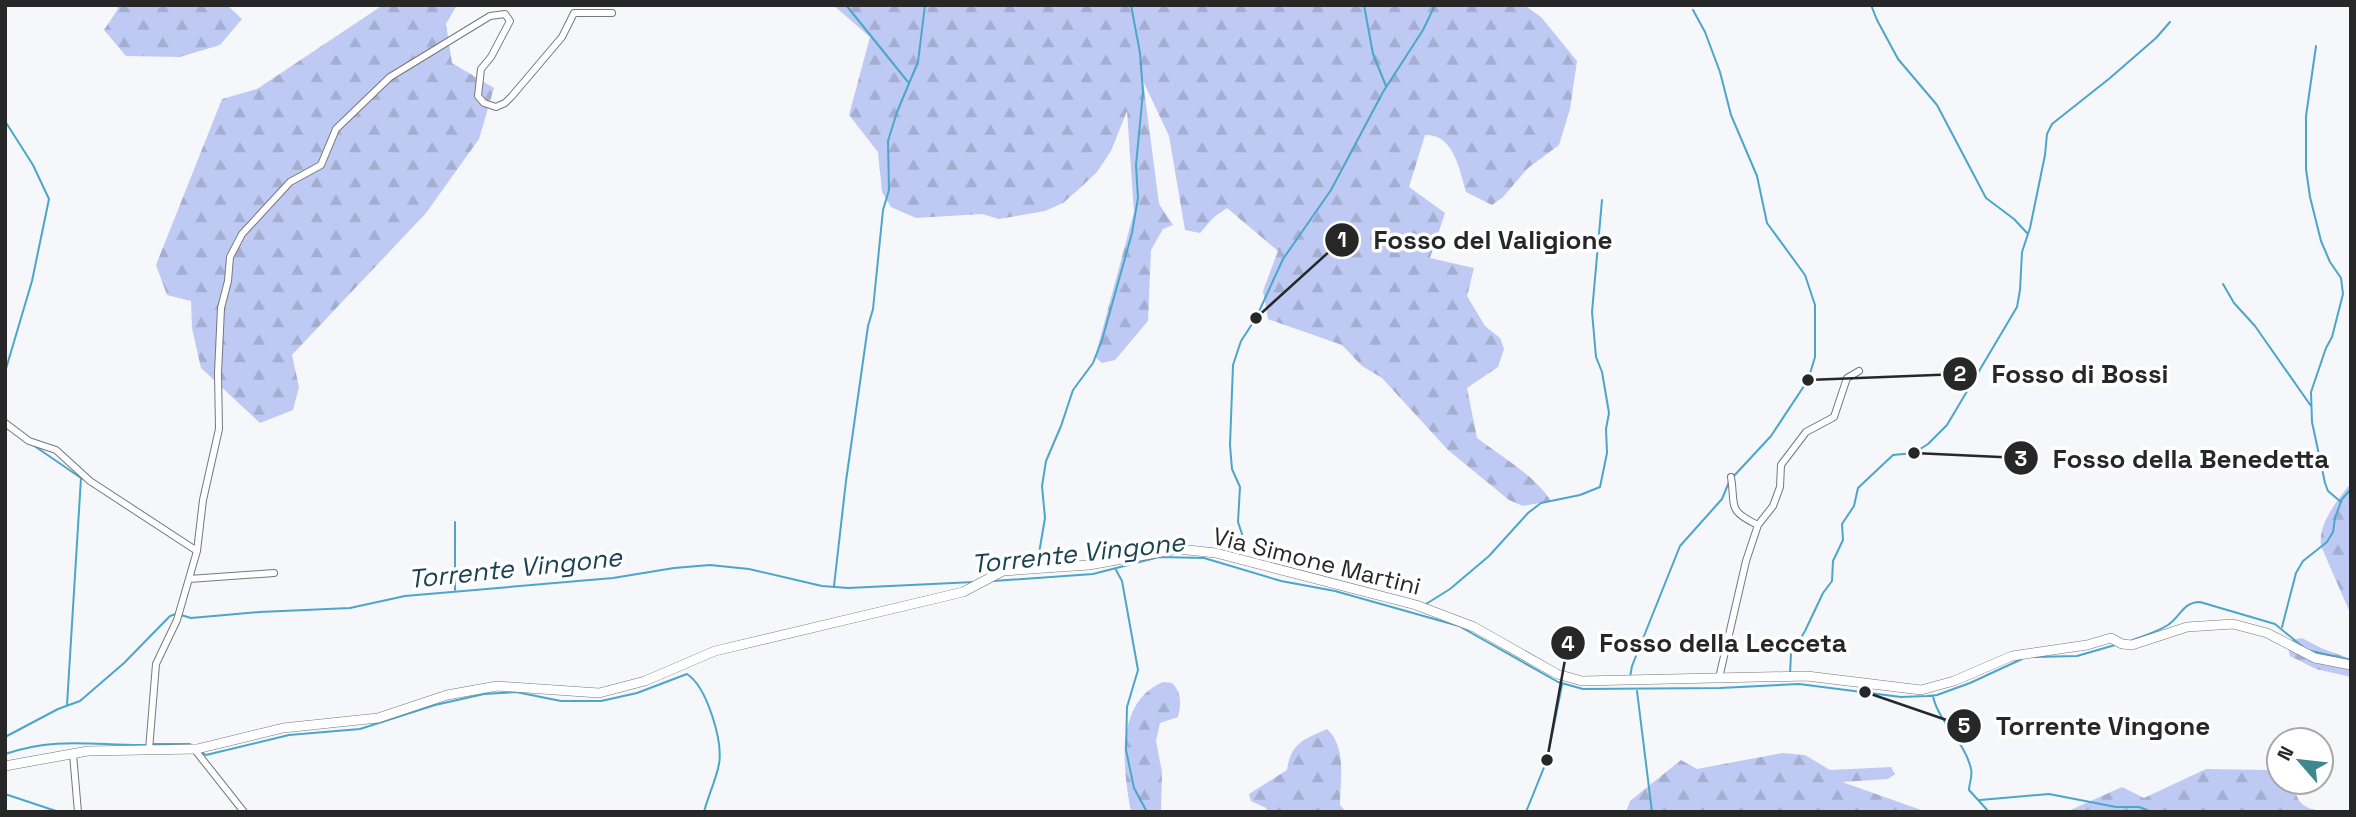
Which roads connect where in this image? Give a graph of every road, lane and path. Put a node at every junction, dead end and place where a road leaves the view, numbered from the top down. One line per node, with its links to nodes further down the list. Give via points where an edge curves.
1 (612, 13): 6 (street, via 575,13 562,37 512,96 496,107 478,96 478,83 481,69 510,21 505,14 490,16 390,77 336,129 321,165 290,182 242,234 230,257 221,307 219,429)
2 (1859, 371): 5 (street, via 1847,378 1834,417 1806,432 1781,465 1773,506)
3 (5, 423): 6 (street, via 29,441 56,450 90,481)
4 (1731, 480): 5 (street, via 1732,504 1740,516)
5 (1758, 525): 10 (street)
6 (197, 551): 8 (street)
7 (274, 573): 8 (street)
8 (189, 579): 11 (street, via 177,620 156,664)
9 (2351, 665): 10 (street, Via Simone Martini, via 2315,658 2267,633 2233,624 2186,627 2132,645 2111,638 2012,656 1921,690 1834,679)
10 (1719, 678): 12 (street, Via Simone Martini, via 1587,681 1557,674 1474,627 1421,607 1216,553 1178,549 1089,565 1003,571 962,592 715,651 645,681 599,693 496,686 447,695 378,718 283,728)
11 (149, 750): 12 (street, Via Simone Martini); 13 (street, Via Simone Martini)
12 (195, 750): 16 (street)
13 (73, 754): 14 (street, Via Simone Martini); 15 (street)
14 (5, 766)
15 (78, 812)
16 (244, 812)

